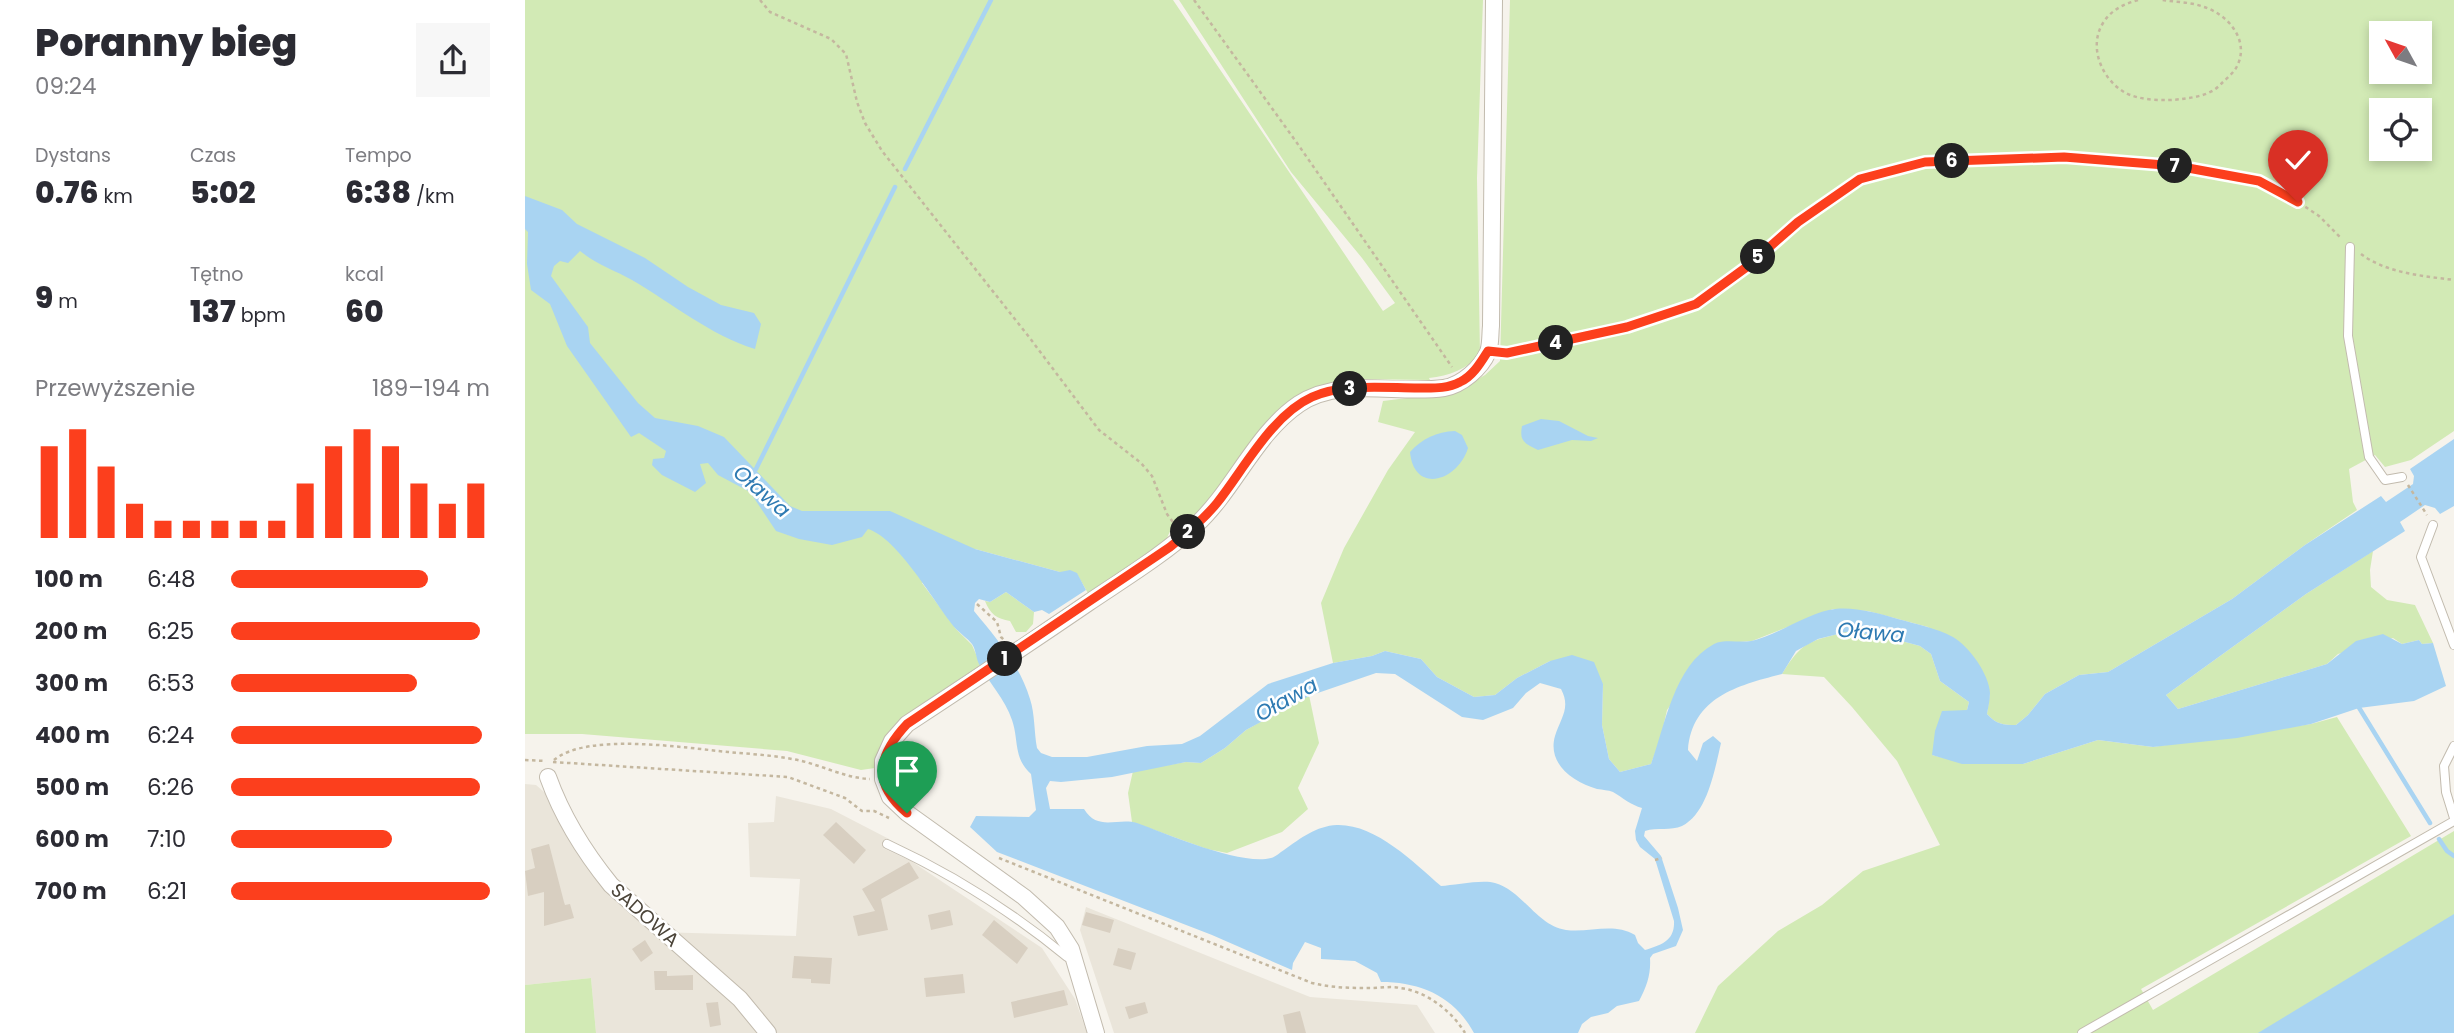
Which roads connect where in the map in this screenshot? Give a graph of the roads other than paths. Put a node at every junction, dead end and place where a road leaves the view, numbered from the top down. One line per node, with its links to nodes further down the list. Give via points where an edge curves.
1 (1494, 0): 10 (street, via 1491,326 1496,352 1462,381 1445,388 1328,391 1298,405 1275,426 1215,505 1184,536 907,724 885,753 883,779 895,803 1051,920)
2 (2350, 247): 3 (lane, via 2348,336 2369,457 2385,480)
3 (2402, 477)
4 (2433, 525): 5 (lane, via 2421,557)
5 (2454, 646)
6 (2454, 746): 8 (lane, via 2444,766)
7 (550, 769): 11 (street, SADOWA, via 573,828 611,885 740,999)
8 (2454, 819): 13 (lane)
9 (887, 844): 10 (lane, via 958,880)
10 (1074, 959): 12 (street)
11 (768, 1033)
12 (1096, 1033)
13 (2082, 1033)

